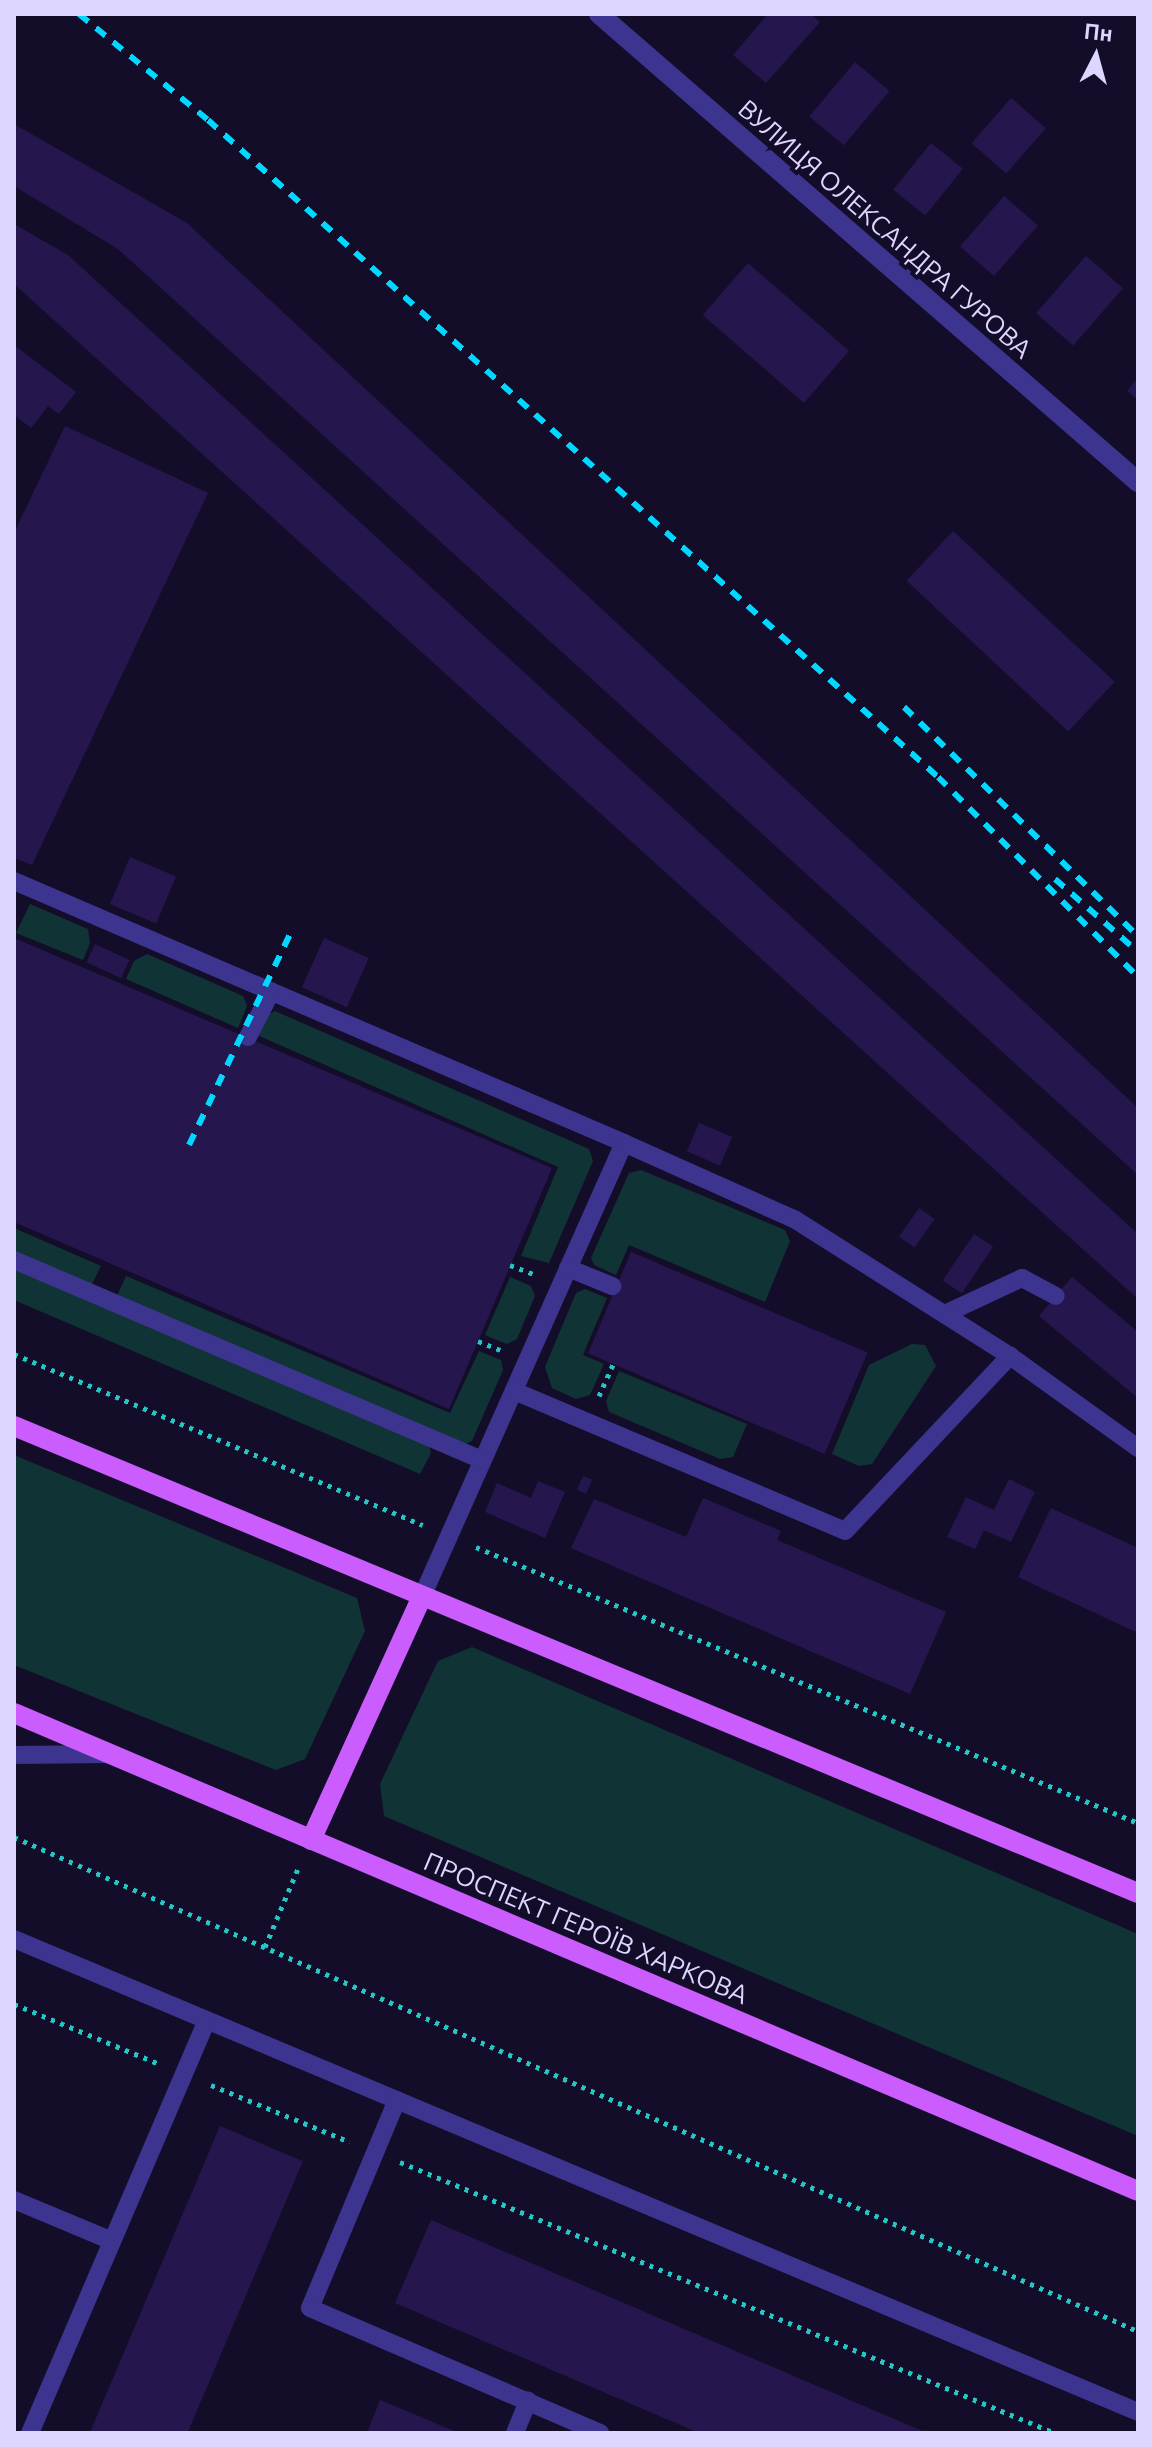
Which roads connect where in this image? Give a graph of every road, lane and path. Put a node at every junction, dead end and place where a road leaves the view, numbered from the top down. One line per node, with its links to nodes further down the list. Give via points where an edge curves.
1 (599, 14): 2 (street, ВУЛИЦЯ ОЛЕКСАНДРА ГУРОВА)
2 (1138, 482)
3 (14, 881): 4 (lane)
4 (271, 992): 5 (lane); 6 (lane)
5 (248, 1037)
6 (624, 1143): 8 (lane); 11 (lane, via 796,1220)
7 (14, 1260): 17 (lane)
8 (568, 1268): 9 (lane); 14 (lane)
9 (612, 1286)
10 (1056, 1296): 11 (lane, via 1022,1278)
11 (947, 1313): 13 (lane)
12 (14, 1354): 18 (path)
13 (1010, 1356): 14 (lane, via 845,1531); 16 (lane)
14 (514, 1391): 17 (lane)
15 (14, 1426): 19 (main road)
16 (1138, 1448)
17 (482, 1460): 18 (lane)
18 (449, 1536): 19 (lane); 23 (path)
19 (422, 1596): 25 (main road); 26 (main road)
20 (14, 1713): 21 (main road, ПРОСПЕКТ ГЕРОЇВ ХАРКОВА)
21 (116, 1754): 22 (lane); 25 (main road, ПРОСПЕКТ ГЕРОЇВ ХАРКОВА)
22 (14, 1755)
23 (1138, 1823)
24 (14, 1837): 28 (path)
25 (311, 1840): 28 (path); 34 (main road, ПРОСПЕКТ ГЕРОЇВ ХАРКОВА)
26 (1138, 1893)
27 (14, 1939): 30 (lane)
28 (265, 1947): 37 (path)
29 (14, 2004): 31 (path)
30 (207, 2020): 31 (lane); 32 (lane)
31 (184, 2074): 33 (path); 36 (lane)
32 (397, 2100): 33 (lane); 39 (lane)
33 (375, 2152): 38 (lane, via 310,2308); 43 (path)
34 (1138, 2191)
35 (14, 2200): 36 (lane)
36 (112, 2241): 40 (lane)
37 (1138, 2331)
38 (528, 2401): 41 (lane); 42 (lane)
39 (1138, 2412)
40 (30, 2433)
41 (515, 2433)
42 (600, 2433)
43 (1055, 2433)

